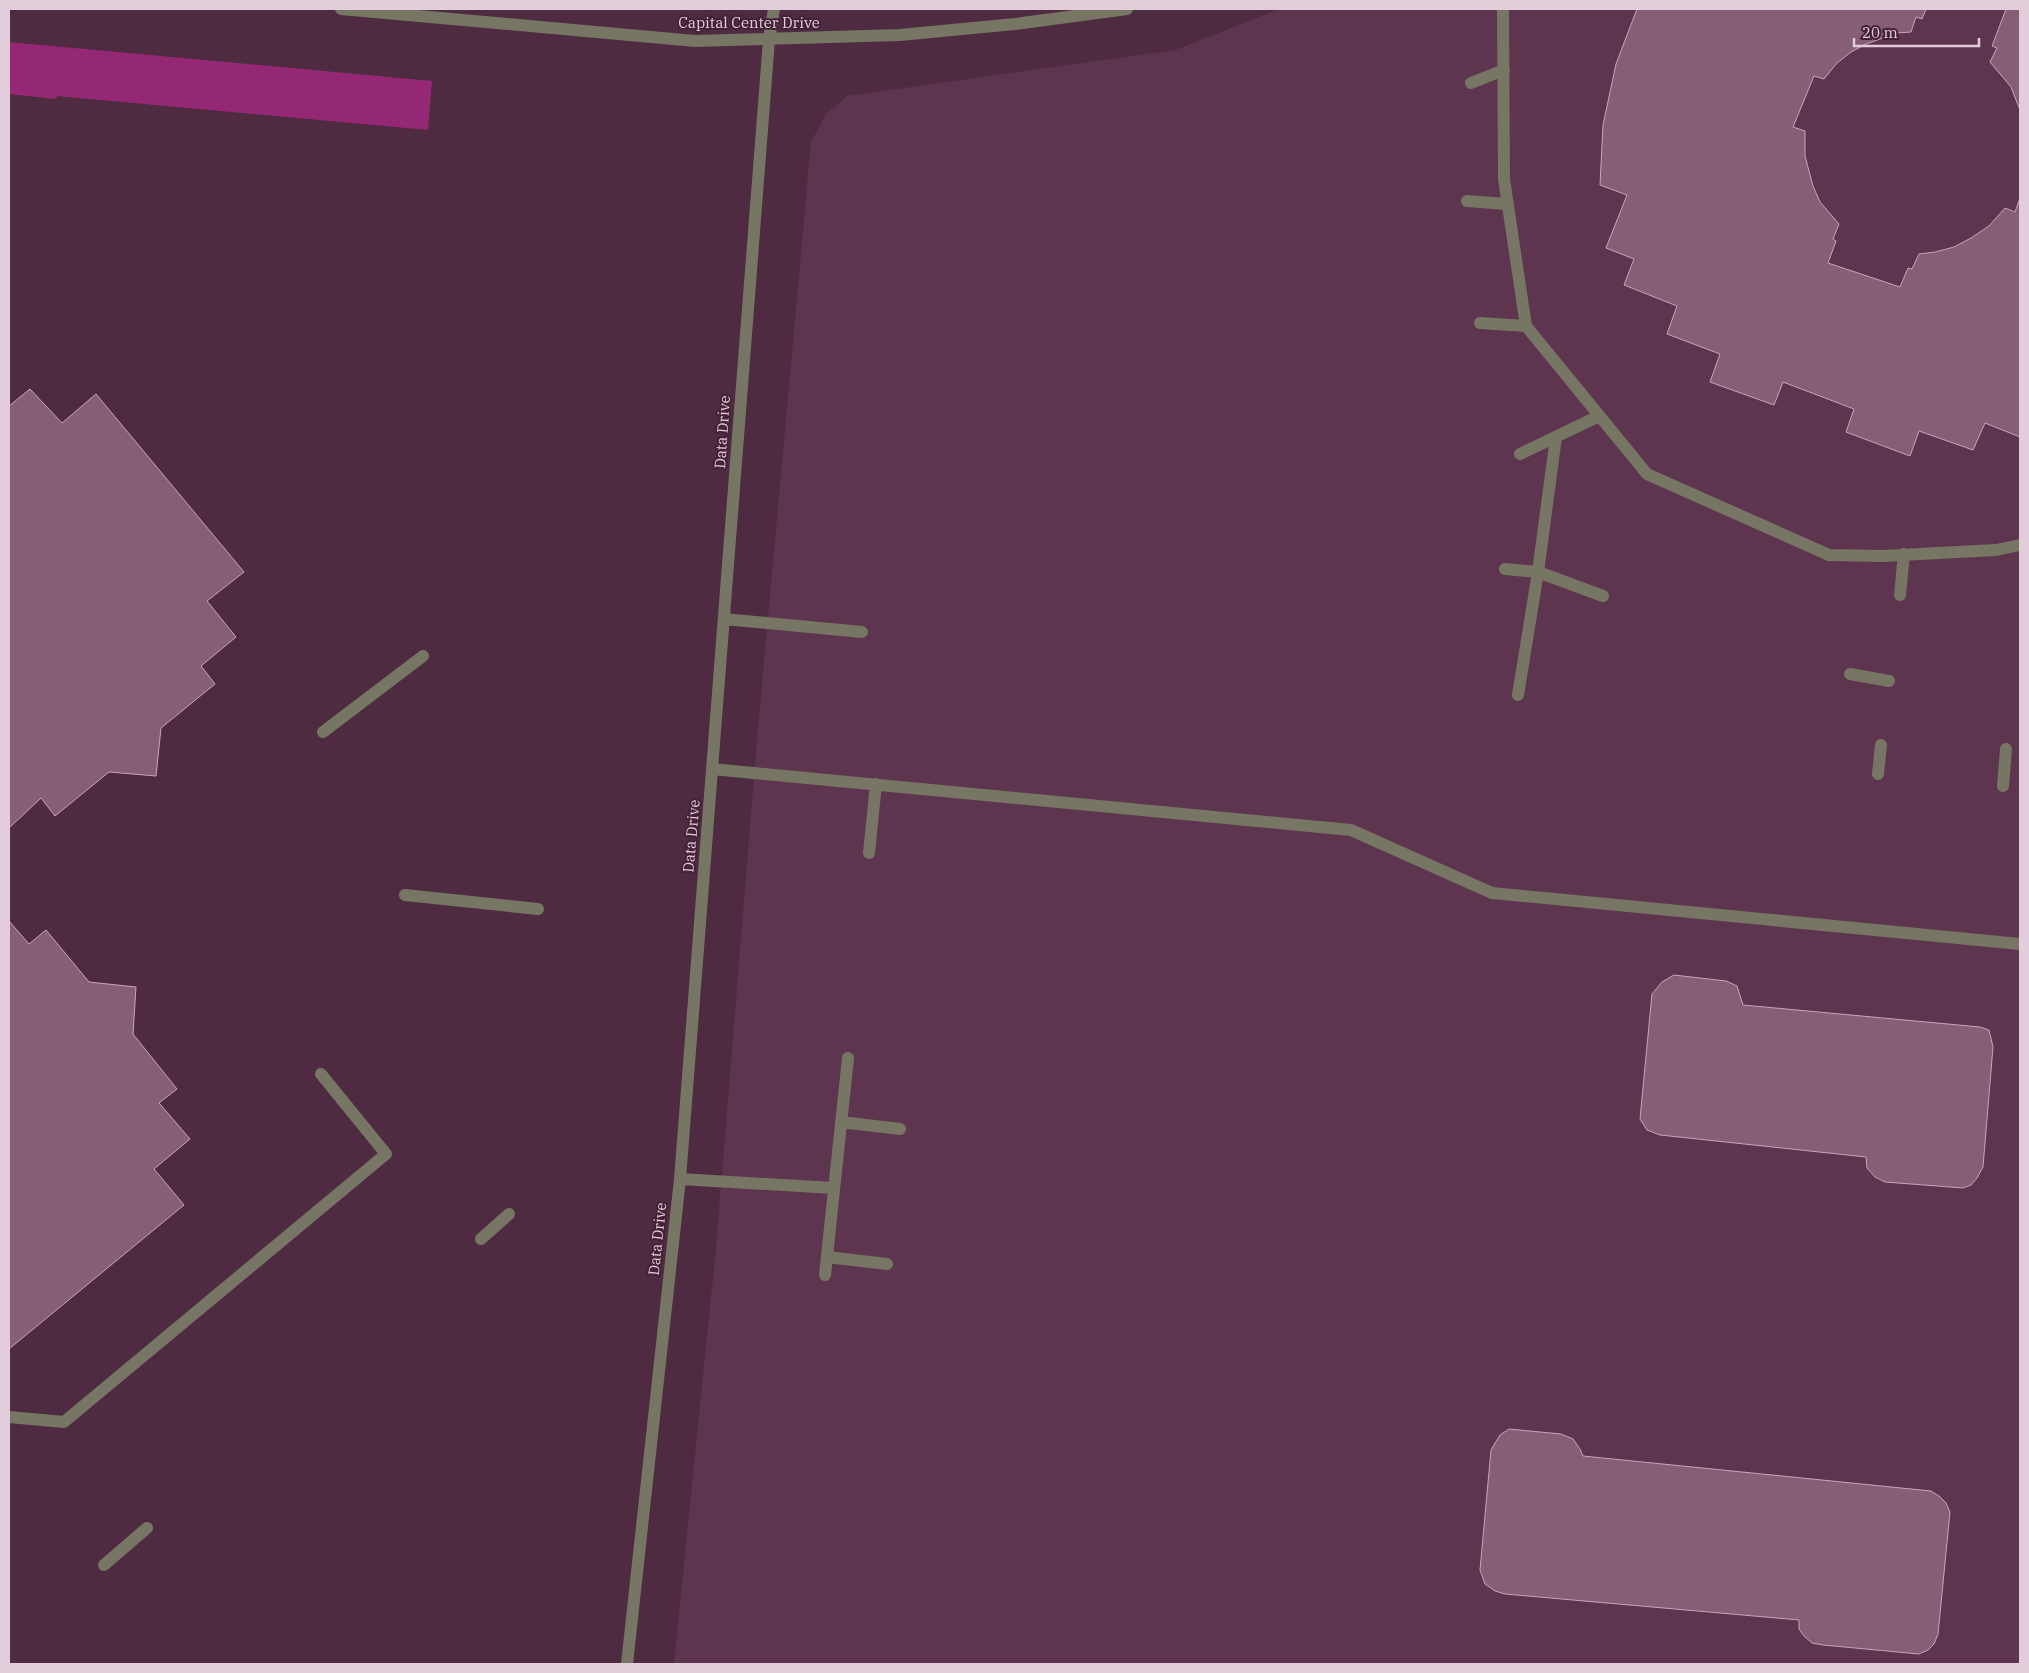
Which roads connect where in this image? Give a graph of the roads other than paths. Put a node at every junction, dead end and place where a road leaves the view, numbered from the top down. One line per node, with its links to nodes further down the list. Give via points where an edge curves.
1 (341, 9): 5 (street, Capital Center Drive, via 695,41)
2 (774, 9): 5 (street, Data Drive)
3 (1127, 9): 5 (street, Capital Center Drive, via 900,36)
4 (1504, 9): 6 (street)
5 (770, 40): 21 (street, Data Drive)
6 (1504, 70): 7 (street); 9 (street)
7 (1470, 83)
8 (1467, 201): 9 (street)
9 (1507, 204): 11 (street)
10 (1480, 323): 11 (street)
11 (1526, 326): 12 (street)
12 (1599, 416): 13 (street); 16 (street, via 1647,474 1829,555)
13 (1556, 437): 14 (street); 18 (street)
14 (1520, 454)
15 (2020, 545): 16 (street, via 1996,550)
16 (1904, 554): 19 (street)
17 (1505, 569): 18 (street)
18 (1538, 572): 20 (street); 26 (street)
19 (1900, 595)
20 (1603, 596)
21 (724, 619): 22 (street); 30 (street, Data Drive)
22 (862, 632)
23 (422, 656): 27 (street)
24 (1850, 674): 25 (street)
25 (1889, 681)
26 (1518, 695)
27 (323, 732)
28 (1882, 745): 31 (street)
29 (2006, 749): 33 (street)
30 (712, 769): 32 (street); 42 (street, Data Drive)
31 (1878, 774)
32 (876, 784): 34 (street); 37 (street, via 1351,830 1492,893)
33 (2003, 786)
34 (869, 853)
35 (405, 895): 36 (street)
36 (538, 910)
37 (2020, 944)
38 (848, 1058): 40 (street)
39 (321, 1074): 49 (street, via 386,1154 64,1422)
40 (841, 1122): 41 (street); 43 (street)
41 (900, 1129)
42 (680, 1180): 43 (street); 52 (street, Data Drive)
43 (834, 1188): 46 (street)
44 (509, 1214): 45 (street)
45 (481, 1238)
46 (827, 1257): 47 (street); 48 (street)
47 (887, 1264)
48 (825, 1275)
49 (9, 1417)
50 (146, 1528): 51 (street)
51 (104, 1565)
52 (627, 1664)

